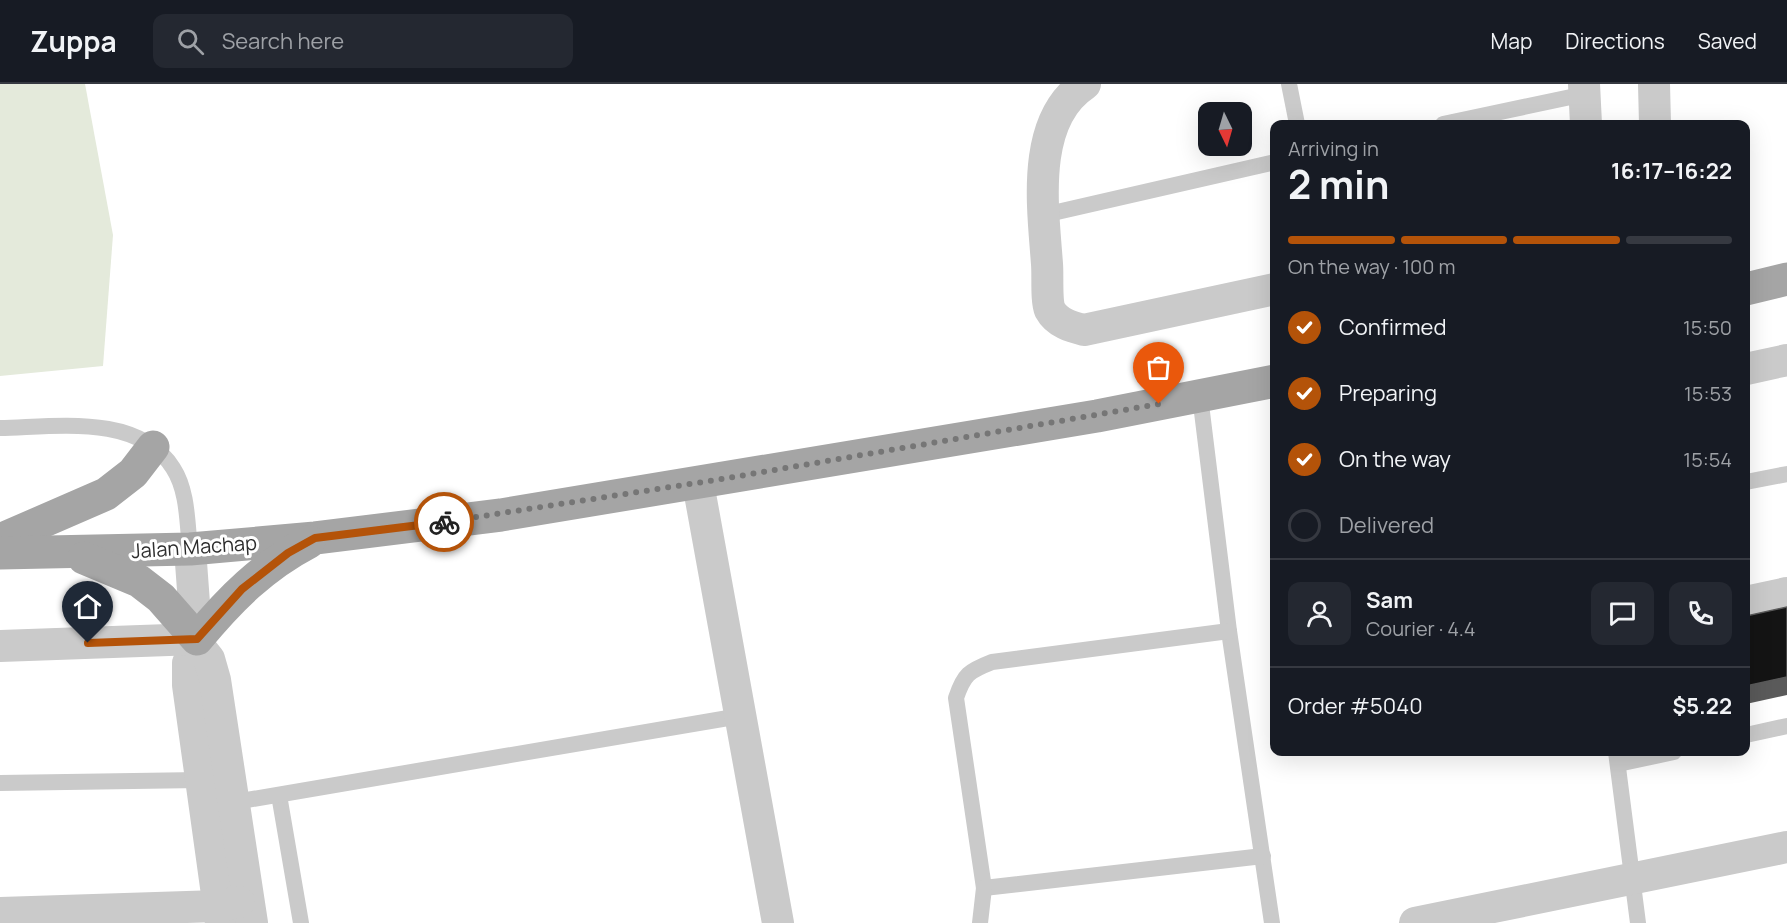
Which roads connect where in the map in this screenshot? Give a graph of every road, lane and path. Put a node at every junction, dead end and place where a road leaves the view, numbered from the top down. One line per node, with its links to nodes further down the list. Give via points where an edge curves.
1 (1085, 84): 10 (street, via 1063,105 1051,130 1045,161)
2 (1289, 84): 5 (lane)
3 (1654, 84): 8 (street)
4 (1584, 89): 6 (lane); 7 (street)
5 (1297, 120)
6 (1459, 120)
7 (1586, 120)
8 (1655, 120)
9 (1270, 163): 10 (lane)
10 (1044, 215): 13 (street, via 1050,309 1066,326 1084,330)
11 (1787, 279): 12 (main road)
12 (1750, 288)
13 (1270, 290)
14 (1787, 360): 15 (street)
15 (1750, 368)
16 (1270, 382): 17 (main road, Jalan Machap)
17 (1200, 396): 22 (main road, Jalan Machap); 30 (lane)
18 (0, 428): 19 (lane, via 85,426 120,432)
19 (153, 447): 24 (main road, via 133,473 106,494); 25 (lane, via 173,468 184,496)
20 (1787, 474): 21 (lane)
21 (1750, 481)
22 (698, 483): 23 (main road, Jalan Machap, via 501,515); 33 (street)
23 (315, 538): 25 (main road, Jalan Machap); 31 (main road, via 288,553 242,589)
24 (0, 540)
25 (190, 549): 26 (main road, Jalan Machap); 31 (street)
26 (73, 553): 27 (main road, Jalan Machap); 31 (main road, via 139,581 161,598)
27 (0, 554)
28 (1787, 593): 29 (street)
29 (1750, 601)
30 (1228, 631): 43 (lane); 45 (lane, via 992,662 963,678 956,698)
31 (197, 641): 32 (street); 38 (street, via 188,663 188,686); 41 (street, via 209,659 215,680)
32 (0, 646)
33 (740, 716): 40 (lane); 50 (street)
34 (1787, 726): 35 (lane)
35 (1750, 734)
36 (1636, 756): 37 (lane)
37 (1617, 758): 44 (lane)
38 (200, 780): 39 (lane); 48 (street)
39 (0, 783)
40 (279, 795): 41 (lane); 49 (lane)
41 (235, 802): 46 (street)
42 (1787, 847): 44 (street)
43 (1263, 856): 45 (lane); 52 (lane)
44 (1630, 879): 53 (street); 54 (lane)
45 (984, 888): 51 (lane)
46 (250, 912): 48 (street)
47 (0, 913): 48 (street)
48 (219, 914)
49 (302, 923)
50 (778, 923)
51 (980, 923)
52 (1272, 923)
53 (1415, 923)
54 (1638, 923)

